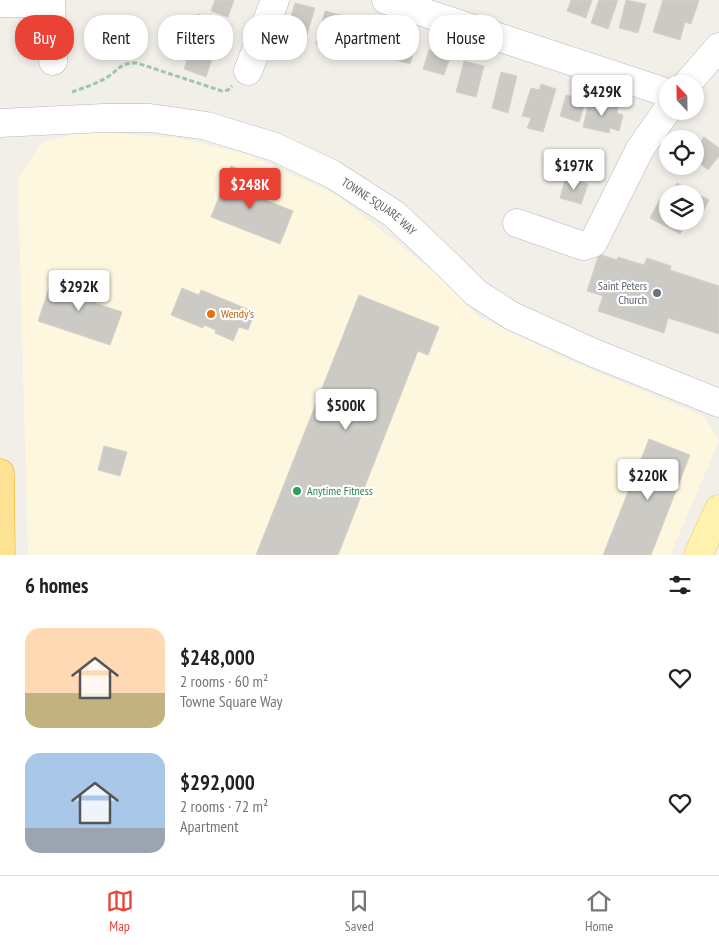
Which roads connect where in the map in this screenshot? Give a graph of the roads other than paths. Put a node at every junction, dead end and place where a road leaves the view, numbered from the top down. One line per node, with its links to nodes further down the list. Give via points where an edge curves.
1 (275, 0): 6 (street)
2 (386, 0): 8 (street)
3 (0, 3): 5 (street, via 51,3)
4 (719, 47): 7 (street)
5 (53, 61)
6 (248, 71)
7 (695, 75)
8 (659, 90)
9 (661, 120): 11 (street, via 640,149 594,243 583,246)
10 (0, 123): 12 (street, TOWNE SQUARE WAY, via 150,118 207,126 275,147 332,174 394,214 476,293 512,316 594,353)
11 (517, 223)
12 (719, 402)
13 (0, 473): 15 (highway)
14 (719, 509): 16 (main road)
15 (1, 555)
16 (698, 555)

